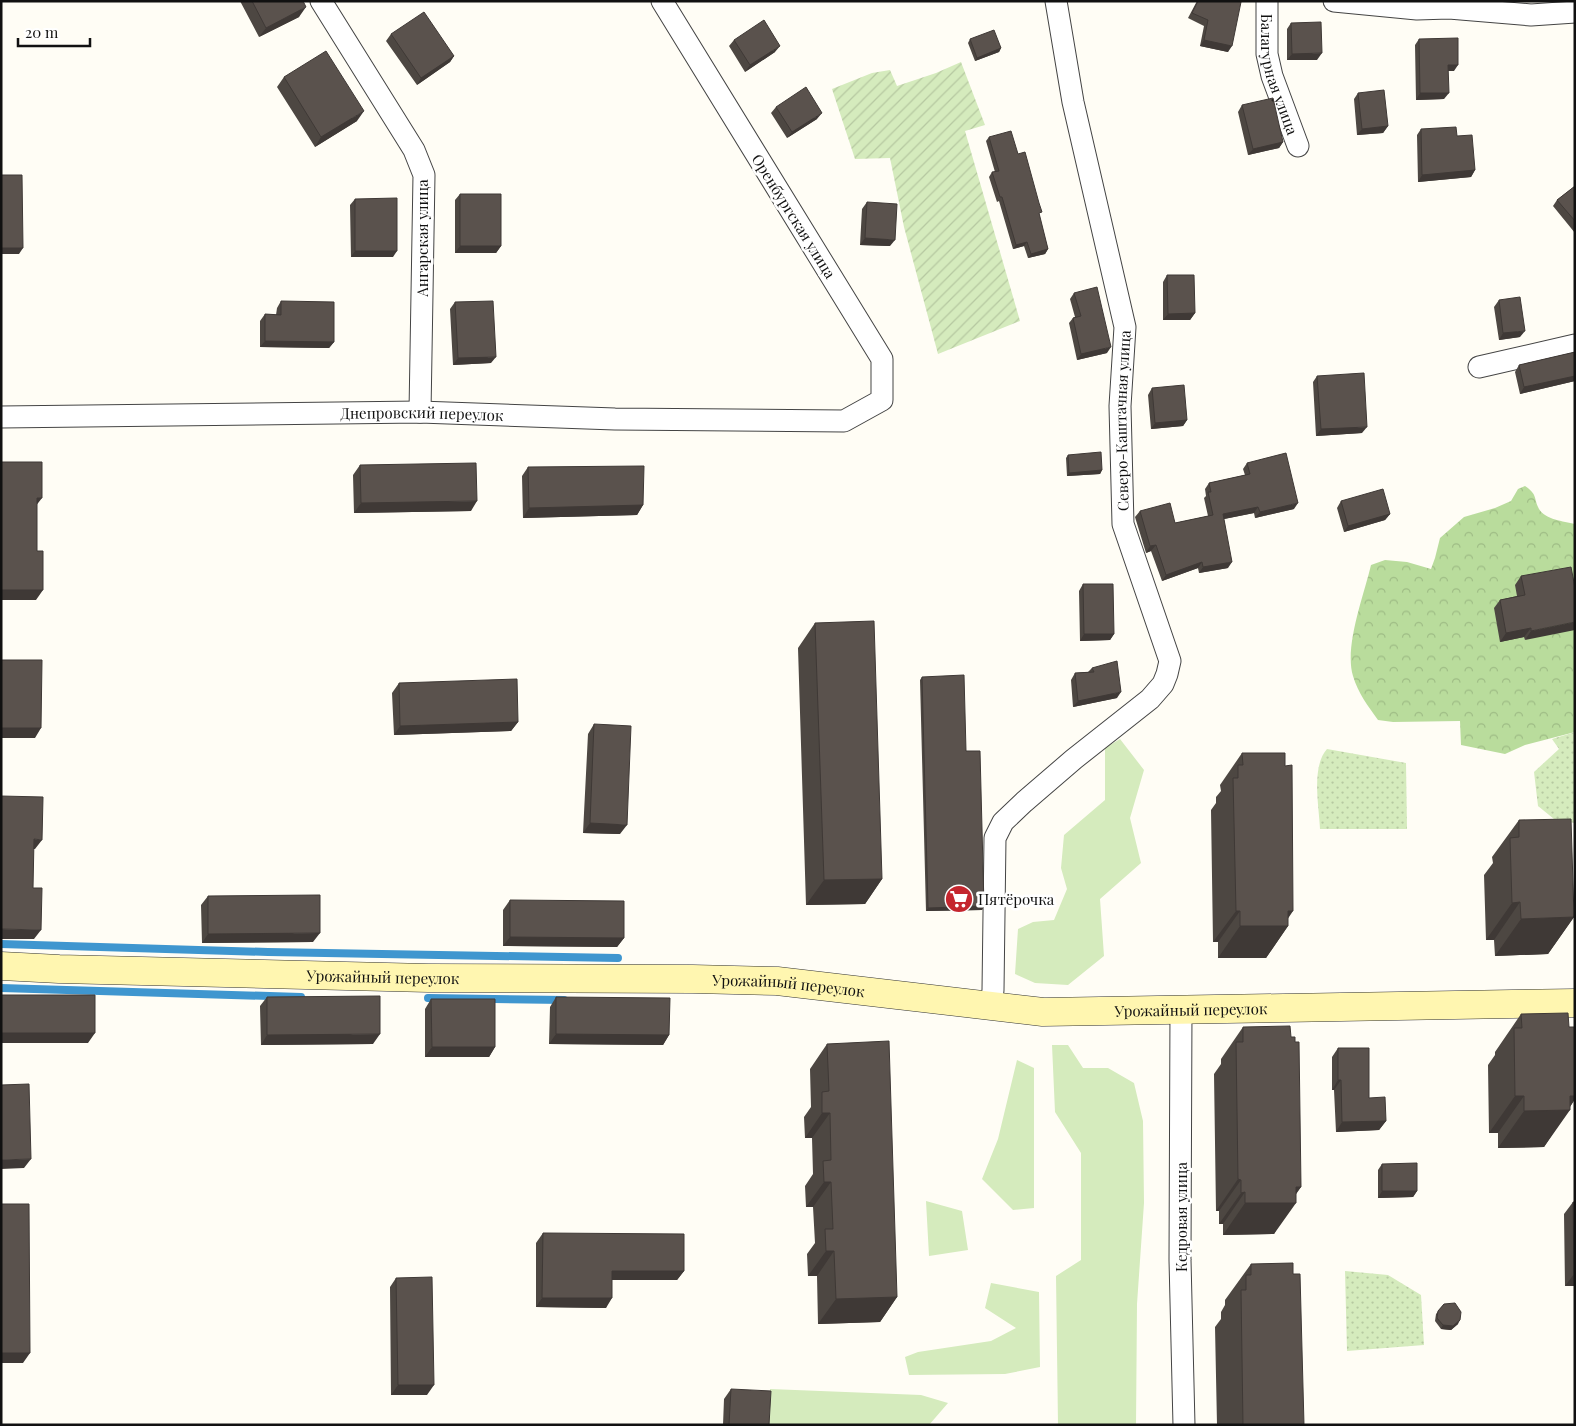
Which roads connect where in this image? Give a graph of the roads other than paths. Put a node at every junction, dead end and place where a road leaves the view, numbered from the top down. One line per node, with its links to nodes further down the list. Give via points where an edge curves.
1 (321, 1): 10 (street, Ангарская улица, via 414,150 424,175)
2 (662, 1): 12 (street, Оренбургская улица, via 882,359 882,400)
3 (1056, 1): 15 (street, Северо-Каштачная улица, via 1073,102 1125,327 1120,406 1123,524 1170,661 1163,684 1150,699 1074,759 1003,822 995,838)
4 (1266, 1): 7 (street, Балагурная улица, via 1267,54)
5 (1334, 1): 6 (street, via 1531,15)
6 (1575, 12)
7 (1298, 146)
8 (1575, 345): 9 (street)
9 (1480, 367)
10 (420, 412): 11 (street, Днепровский переулок); 12 (street, Днепровский переулок, via 615,419)
11 (1, 417)
12 (844, 420)
13 (1, 966): 15 (street, Урожайный переулок, via 428,978 777,981)
14 (1575, 1003): 16 (street, Урожайный переулок)
15 (991, 1006): 16 (street, Урожайный переулок, via 1043,1012)
16 (1181, 1009): 17 (street, Кедровая улица, via 1180,1260)
17 (1184, 1425)

